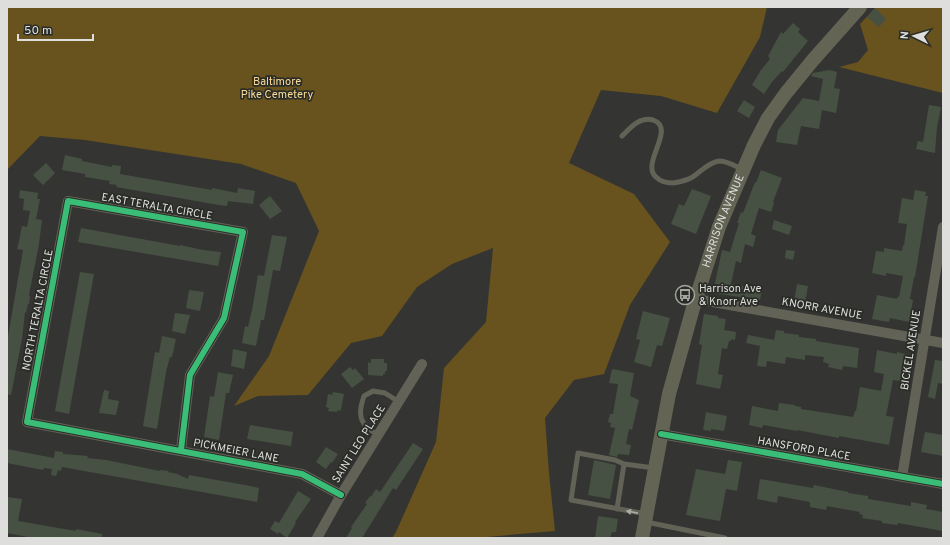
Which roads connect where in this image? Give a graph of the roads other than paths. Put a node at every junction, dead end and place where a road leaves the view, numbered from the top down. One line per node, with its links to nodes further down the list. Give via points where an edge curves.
1 (860, 7): 3 (main road, HARRISON AVENUE, via 813,60 773,112)
2 (622, 136): 3 (lane, via 643,119 657,122 661,128 661,137 651,170 655,177 664,182 689,179 720,161)
3 (743, 169): 6 (main road, HARRISON AVENUE, via 719,227)
4 (68, 201): 11 (street, NORTH TERALTA CIRCLE); 14 (street, EAST TERALTA CIRCLE, via 243,232 224,318 190,375)
5 (943, 227): 7 (street, BICKEL AVENUE)
6 (696, 299): 7 (street, KNORR AVENUE); 12 (main road, HARRISON AVENUE, via 669,394)
7 (925, 339): 8 (street, KNORR AVENUE); 17 (street, BICKEL AVENUE)
8 (943, 343)
9 (422, 364): 10 (street, SAINT LEO PLACE)
10 (399, 402): 13 (street, SAINT LEO PLACE); 13 (lane, via 385,393 373,392 364,396 360,407 361,420 368,430)
11 (27, 422): 14 (street, PICKMEIER LANE)
12 (661, 434): 16 (main road, HARRISON AVENUE); 17 (street, HANSFORD PLACE)
13 (378, 435): 19 (street, SAINT LEO PLACE)
14 (181, 450): 19 (street, PICKMEIER LANE, via 302,474)
15 (624, 464): 16 (lane); 20 (lane); 20 (lane, via 578,454 571,500)
16 (655, 468): 21 (main road, HARRISON AVENUE)
17 (902, 477): 18 (street, HANSFORD PLACE)
18 (943, 484)
19 (341, 495): 22 (street, SAINT LEO PLACE)
20 (617, 509): 21 (lane, one-way to 20)
21 (646, 518): 23 (main road, HARRISON AVENUE); 24 (lane)
22 (317, 538)
23 (642, 538)
24 (725, 538)

